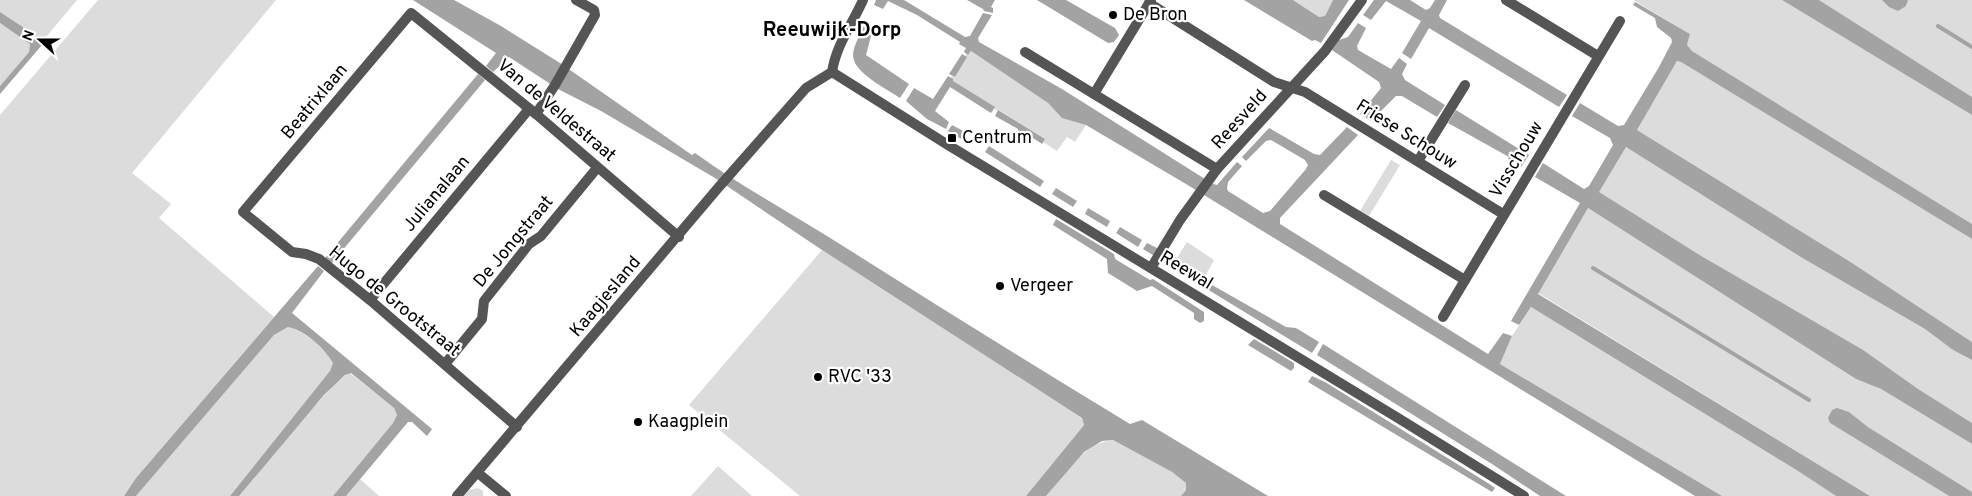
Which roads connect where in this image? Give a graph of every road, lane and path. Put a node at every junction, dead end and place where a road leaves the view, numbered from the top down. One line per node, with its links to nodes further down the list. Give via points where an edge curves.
1 (576, 0): 14 (street, Julianalaan, via 594,10 595,15 555,85)
2 (863, 0): 10 (street, via 842,38)
3 (1362, 0): 12 (street, Reesveld, via 1325,51)
4 (1506, 0): 9 (street)
5 (1150, 2): 12 (street, Friese Schouw, via 1274,82); 13 (street)
6 (411, 13): 14 (street, Van de Veldestraat); 19 (street, Beatrixlaan)
7 (1620, 21): 9 (street, Visschouw)
8 (1025, 52): 13 (street)
9 (1598, 56): 20 (street, Visschouw)
10 (832, 72): 21 (street, Kaagjesland, via 806,88); 22 (street, Reewal, via 943,142)
11 (1465, 85): 15 (street)
12 (1290, 88): 15 (street, Friese Schouw, via 1305,92); 17 (street, Reesveld)
13 (1094, 94): 17 (street)
14 (533, 112): 16 (street, Van de Veldestraat); 24 (street, Julianalaan)
15 (1418, 161): 20 (street, Friese Schouw)
16 (597, 168): 21 (street, Van de Veldestraat); 26 (street, De Jongstraat, via 490,294 484,302 482,319)
17 (1214, 173): 22 (street, Reesveld)
18 (1324, 196): 23 (street)
19 (243, 212): 24 (street, Hugo de Grootstraat, via 292,252 319,259)
20 (1503, 214): 23 (street, Visschouw)
21 (679, 236): 27 (street, Kaagjesland)
22 (1153, 264): 31 (street, Reewal)
23 (1465, 280): 25 (street, Visschouw)
24 (370, 300): 26 (street, Hugo de Grootstraat)
25 (1443, 317)
26 (445, 364): 27 (street, Hugo de Grootstraat)
27 (517, 427): 28 (street, Kaagjesland)
28 (478, 472): 29 (street, Kaagjesland); 30 (street)
29 (457, 496)
30 (506, 496)
31 (1524, 496)

